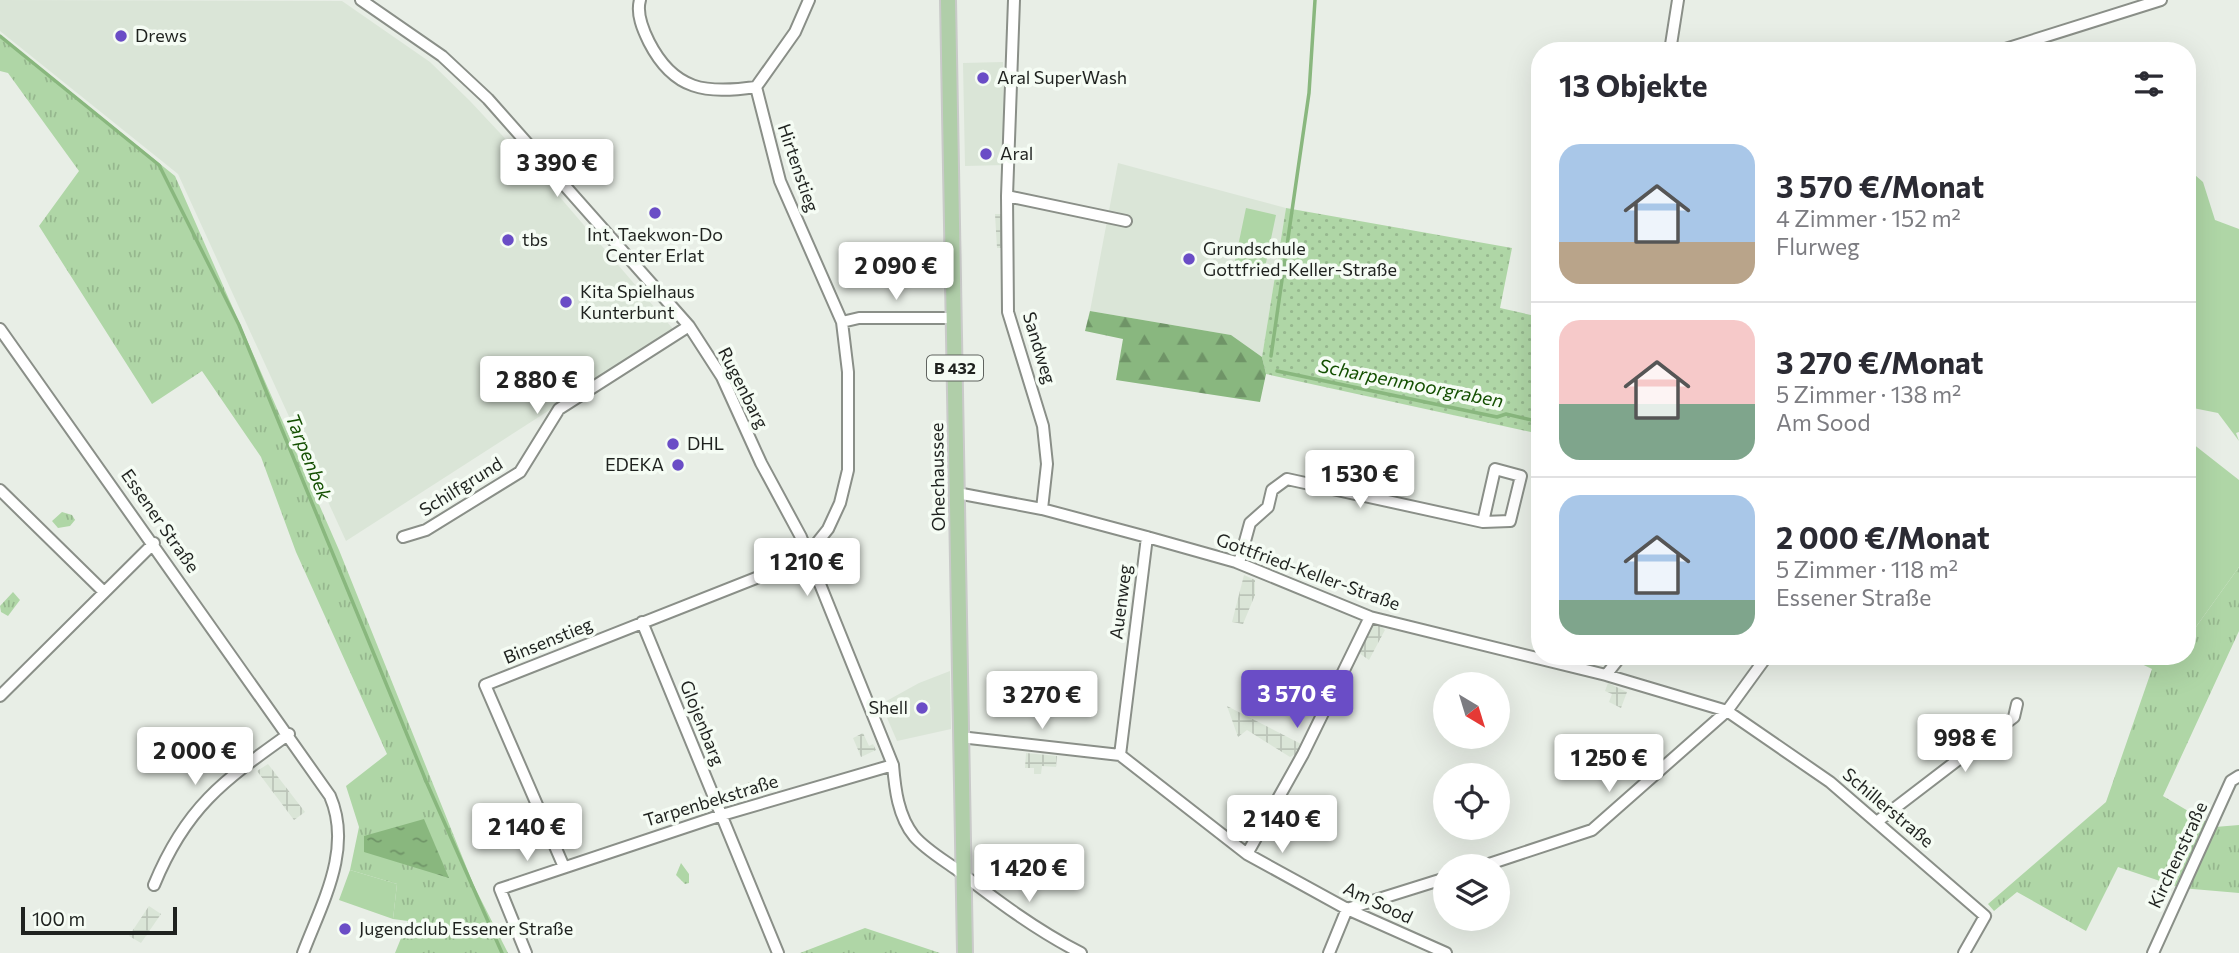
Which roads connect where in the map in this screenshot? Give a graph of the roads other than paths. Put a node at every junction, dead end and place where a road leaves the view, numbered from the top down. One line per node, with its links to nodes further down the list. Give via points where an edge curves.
1 (361, 0): 15 (street, Rugenbarg, via 442,56 488,99)
2 (640, 0): 10 (street, via 642,27 658,59 674,77 699,89 721,92)
3 (809, 0): 10 (street, via 794,32)
4 (948, 0): 13 (main road, Ohechaussee / B 432)
5 (1014, 0): 11 (street, Sandweg)
6 (1678, 0): 8 (street)
7 (2161, 0): 9 (street)
8 (1671, 42)
9 (2028, 42)
10 (756, 87): 14 (street, Hirtenstieg, via 780,181)
11 (1007, 196): 12 (street); 19 (street, Sandweg, via 1008,312 1043,426 1047,464)
12 (1126, 221)
13 (955, 318): 14 (street); 18 (main road, Ohechaussee / B 432)
14 (842, 322): 24 (street, Hirtenstieg, via 848,372 848,470 828,529)
15 (689, 326): 21 (street, Schilfgrund, via 559,409 520,472 426,530); 24 (street, Rugenbarg, via 722,377)
16 (0, 330): 23 (street, Essener Straße)
17 (0, 490): 26 (street)
18 (957, 493): 19 (street, Gottfried-Keller-Straße); 38 (main road, Ohechaussee / B 432)
19 (1042, 509): 22 (street, Gottfried-Keller-Straße)
20 (1483, 522): 20 (street, via 1510,521 1521,476 1494,469); 25 (street, via 1287,479 1272,490 1268,508 1250,523)
21 (404, 537)
22 (1147, 537): 25 (street, Gottfried-Keller-Straße); 39 (street, Auenweg)
23 (154, 542): 26 (street); 37 (street, Essener Straße)
24 (808, 554): 28 (street, Binsenstieg); 40 (street, Rugenbarg)
25 (1239, 563): 27 (street, Gottfried-Keller-Straße)
26 (104, 592): 34 (street)
27 (1370, 617): 29 (street, Gottfried-Keller-Straße); 44 (street, via 1303,754)
28 (642, 622): 42 (street, Glojenbarg); 46 (street, Binsenstieg, via 485,685)
29 (1531, 657)
30 (1565, 665): 33 (street, Gottfried-Keller-Straße)
31 (1614, 665): 33 (street)
32 (1760, 665): 36 (street)
33 (1606, 675): 36 (street, Gottfried-Keller-Straße)
34 (0, 696)
35 (2017, 704): 43 (street, via 2014,717)
36 (1727, 710): 43 (street, Schillerstraße); 45 (street, via 1591,830)
37 (289, 734): 49 (street, via 205,799 185,823); 51 (street, Essener Straße, via 330,796 339,832 336,865)
38 (960, 737): 39 (street); 47 (main road, Ohechaussee / B 432)
39 (1120, 755): 44 (street, Am Sood)
40 (893, 765): 42 (street, Tarpenbekstraße); 47 (street, Rugenbarg, via 900,806 915,836)
41 (2239, 776): 59 (street, Kirchenstraße, via 2231,781)
42 (722, 815): 46 (street, Tarpenbekstraße); 53 (street, Glojenbarg)
43 (1878, 821): 58 (street, Schillerstraße, via 1985,916)
44 (1247, 854): 50 (street, Am Sood)
45 (1510, 857)
46 (564, 867): 52 (street, Tarpenbekstraße, via 500,889)
47 (964, 876): 54 (main road, Ohechaussee / B 432); 55 (street, Rugenbarg, via 1047,936)
48 (1433, 882): 50 (street)
49 (154, 885)
50 (1347, 909): 56 (street); 57 (street, Am Sood)
51 (303, 953)
52 (526, 953)
53 (778, 953)
54 (965, 953)
55 (1081, 953)
56 (1329, 953)
57 (1446, 953)
58 (1964, 953)
59 (2153, 953)

